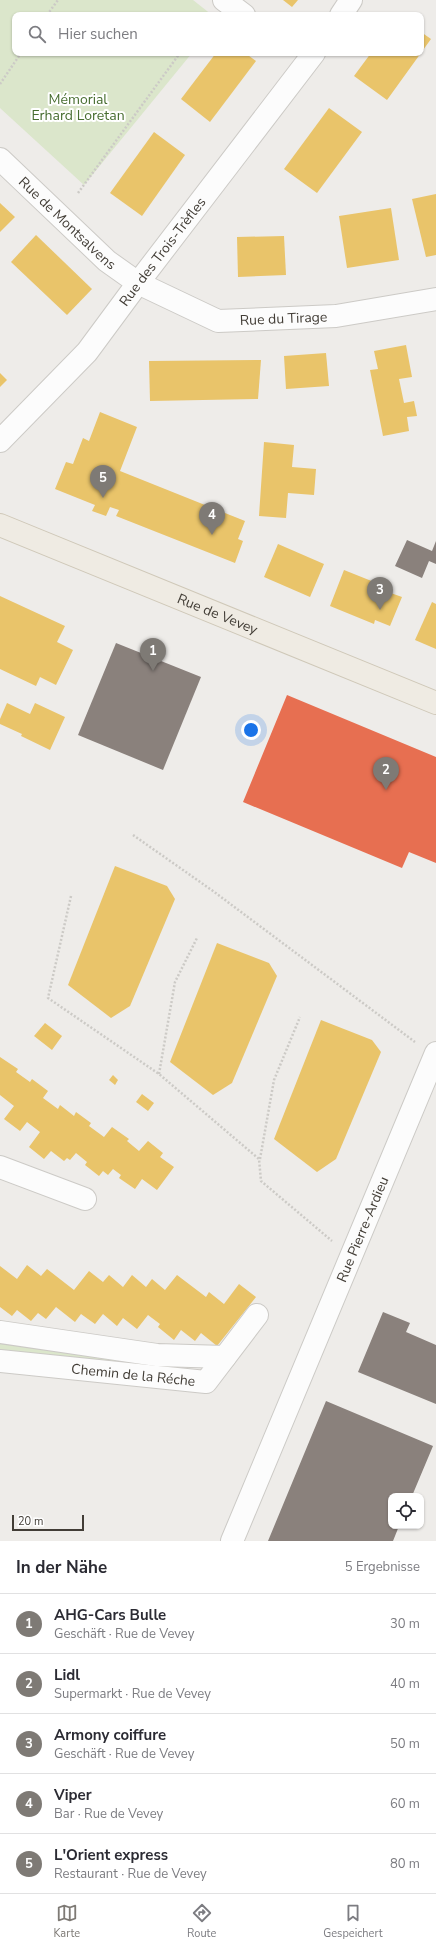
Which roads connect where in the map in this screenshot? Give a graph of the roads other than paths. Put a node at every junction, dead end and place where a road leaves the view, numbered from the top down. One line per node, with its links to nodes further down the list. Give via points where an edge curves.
1 (224, 0): 3 (street)
2 (351, 0): 4 (street)
3 (240, 12)
4 (343, 12)
5 (306, 56): 7 (street, Rue des Trois-Trèfles)
6 (0, 159): 7 (street, Rue de Montsalvens, via 107,260)
7 (138, 282): 8 (street, Rue du Tirage, via 218,321 336,316); 9 (street, Rue des Trois-Trèfles, via 87,352)
8 (436, 299)
9 (0, 441)
10 (0, 525): 11 (main road, Rue de Vevey)
11 (436, 703)
12 (435, 1056): 21 (street, Rue Pierre-Ardieu)
13 (0, 1166): 14 (street)
14 (85, 1199)
15 (256, 1315): 18 (street, Chemin de la Réche)
16 (0, 1332): 17 (street)
17 (129, 1351): 18 (street, via 157,1355); 20 (street)
18 (225, 1357): 20 (street, Chemin de la Réche, via 206,1382)
19 (0, 1361): 20 (street, Chemin de la Réche)
20 (127, 1374)
21 (232, 1541)

